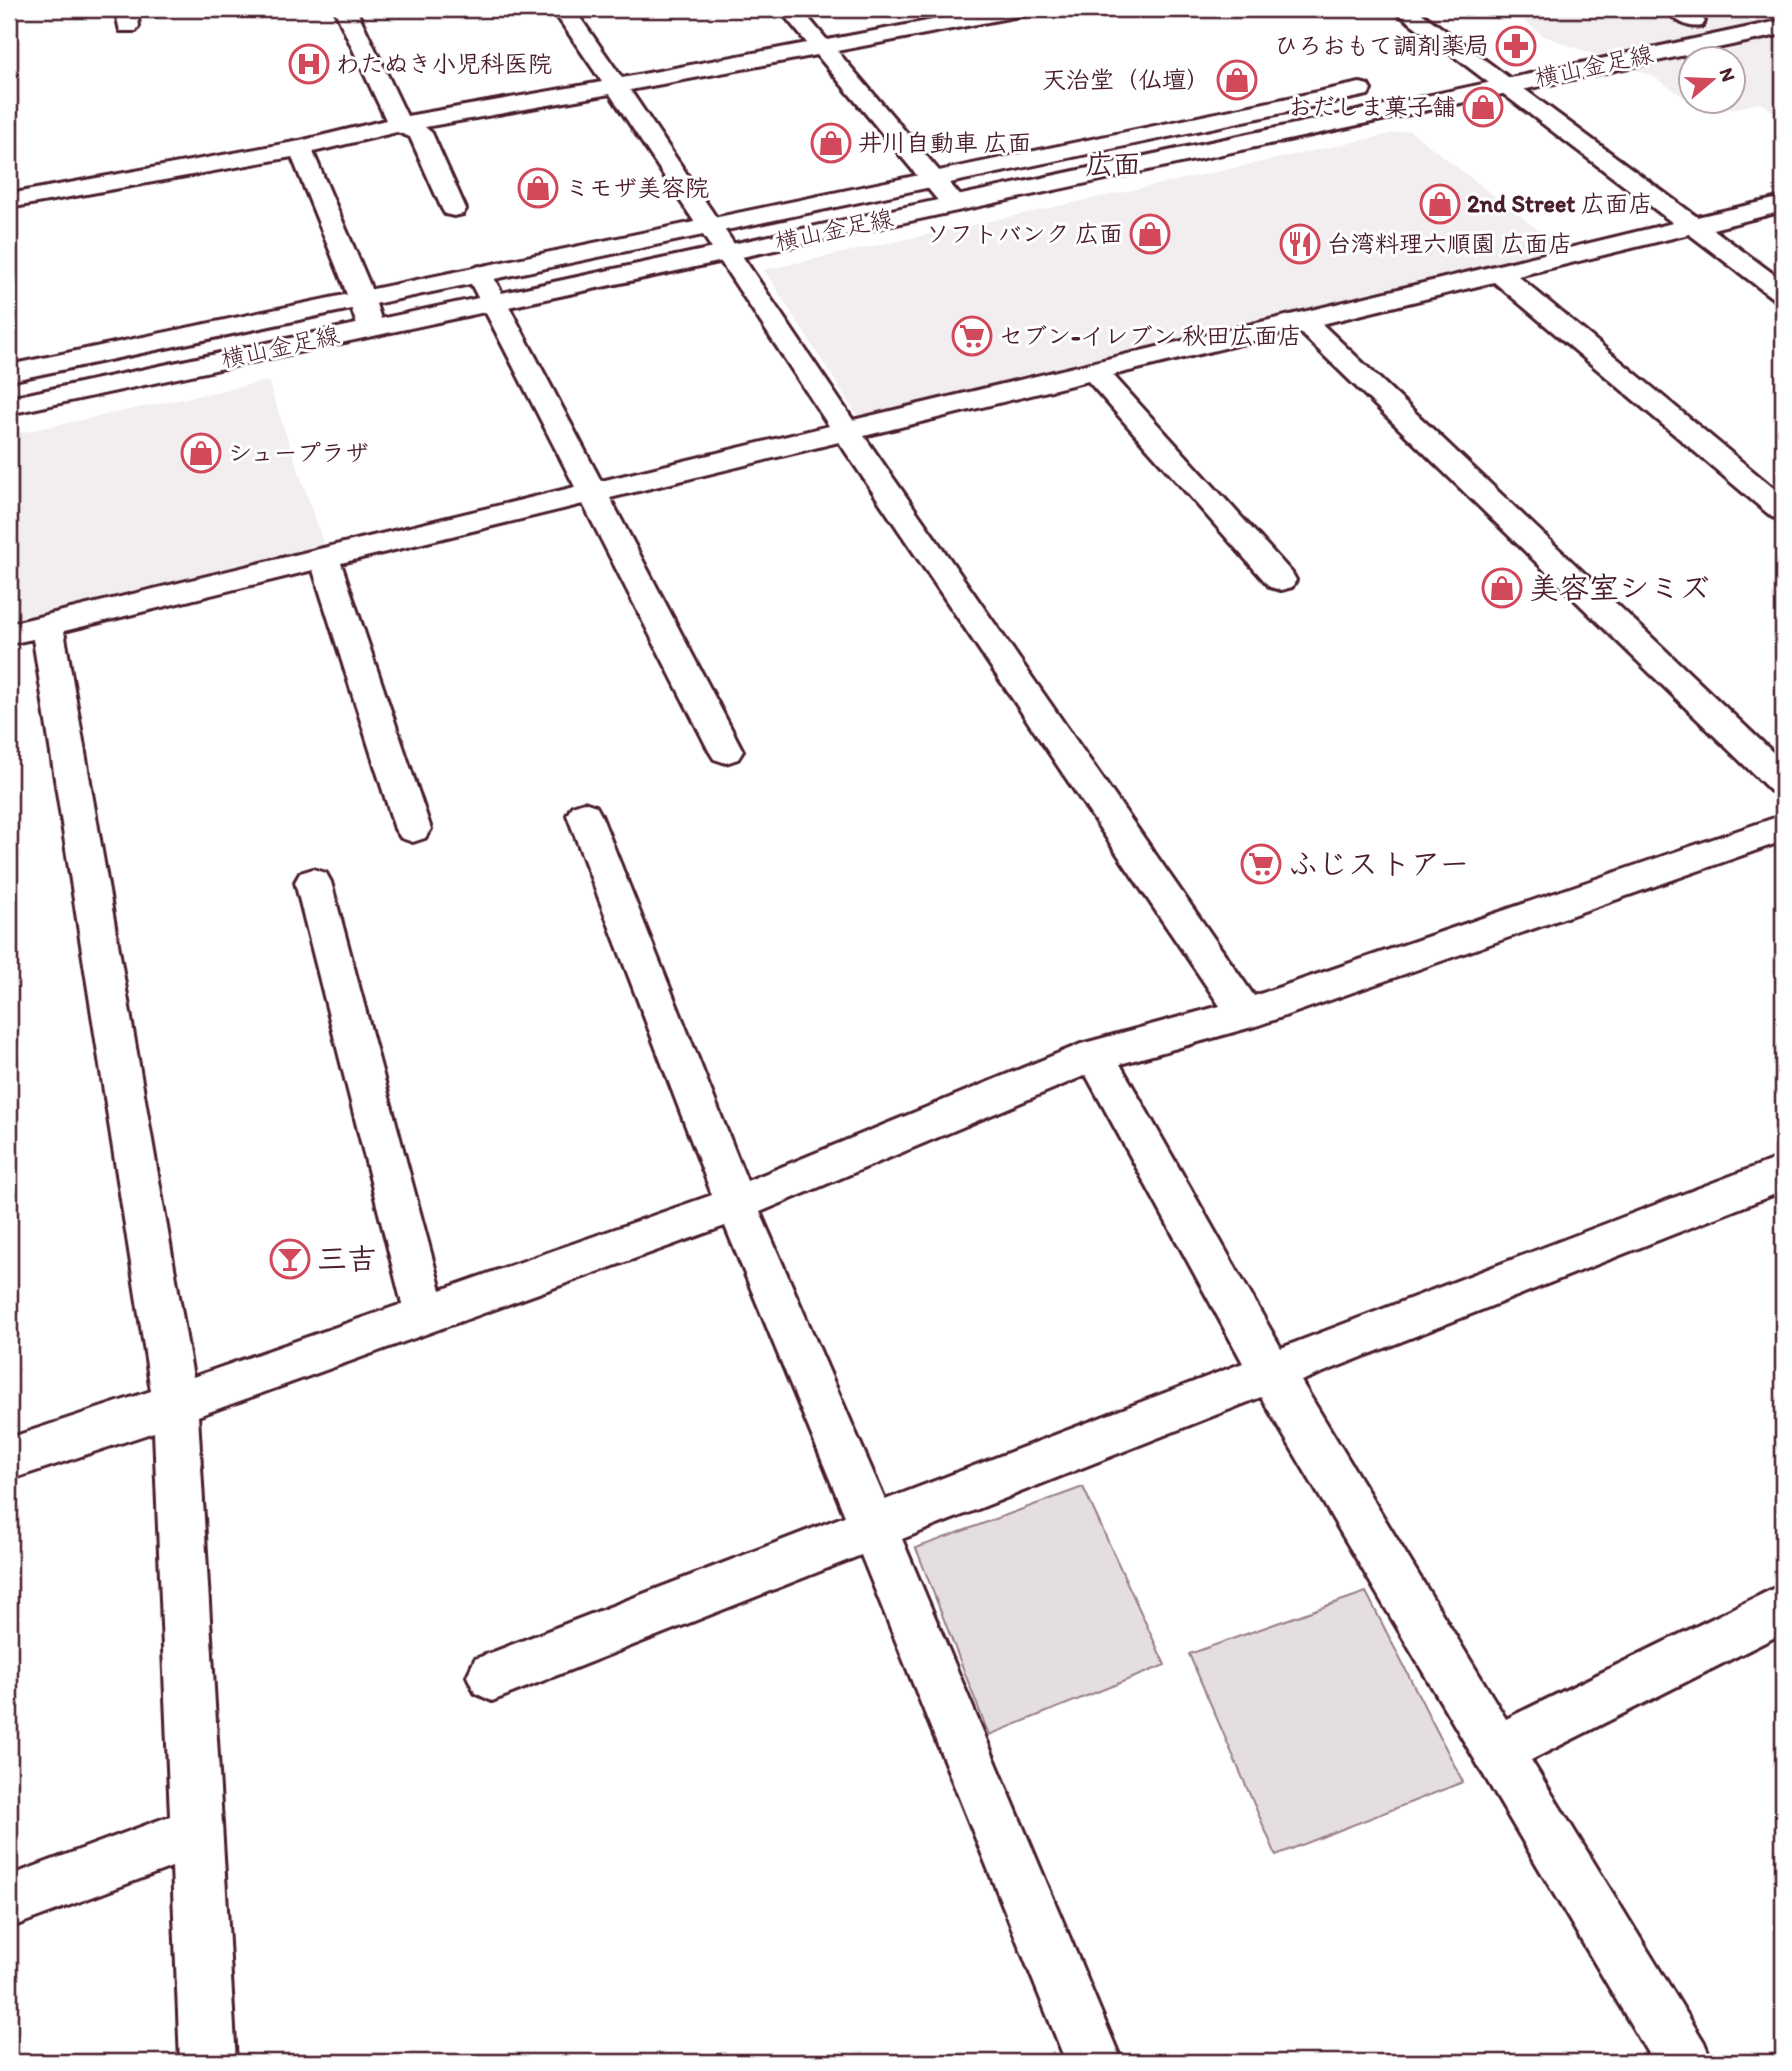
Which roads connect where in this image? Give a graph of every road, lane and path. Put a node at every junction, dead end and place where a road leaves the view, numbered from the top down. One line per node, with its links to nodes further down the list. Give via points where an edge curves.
1 (345, 9): 17 (street)
2 (563, 9): 15 (street)
3 (790, 9): 10 (street)
4 (1024, 9): 6 (street)
5 (1403, 9): 12 (street)
6 (991, 12): 10 (street)
7 (1718, 16): 8 (street, 横山金足線, via 1694,21)
8 (1672, 18)
9 (1783, 27): 14 (street, 横山金足線)
10 (823, 47): 15 (street); 19 (street)
11 (1506, 60): 12 (street, 横山金足線)
12 (1479, 65): 13 (street, 横山金足線); 14 (street)
13 (1454, 71)
14 (1506, 85): 21 (street, 横山金足線); 24 (street)
15 (617, 86): 17 (street); 25 (street)
16 (1376, 86): 19 (street, 横山金足線)
17 (399, 124): 18 (street); 23 (street, via 420,133)
18 (300, 148): 20 (street); 30 (street)
19 (933, 178): 21 (street); 25 (street, 横山金足線)
20 (9, 201)
21 (954, 204): 26 (street, 横山金足線)
22 (1783, 204): 24 (street)
23 (454, 209)
24 (1694, 225): 27 (street); 29 (street)
25 (711, 226): 26 (street); 28 (street, 横山金足線)
26 (729, 252): 31 (street, 横山金足線); 37 (street)
27 (1499, 273): 32 (street); 39 (street)
28 (479, 274): 30 (street, 横山金足線); 31 (street)
29 (1783, 293)
30 (361, 299): 33 (street); 35 (street, 横山金足線)
31 (494, 303): 33 (street, 横山金足線); 38 (street)
32 (1303, 320): 34 (street); 45 (street)
33 (371, 328): 36 (street, 横山金足線)
34 (1094, 371): 37 (street); 41 (street)
35 (9, 373)
36 (9, 405)
37 (846, 431): 38 (street); 50 (street)
38 (594, 492): 40 (street); 44 (street)
39 (1783, 511)
40 (324, 558): 42 (street); 48 (street)
41 (1281, 580)
42 (47, 625): 43 (street); 56 (street)
43 (9, 635)
44 (726, 751)
45 (1783, 782)
46 (584, 815): 53 (street)
47 (1783, 828): 50 (street)
48 (412, 829)
49 (313, 882): 54 (street)
50 (1246, 1014): 51 (street)
51 (1095, 1055): 53 (street); 55 (street)
52 (1783, 1172): 55 (street)
53 (736, 1204): 54 (street); 58 (street)
54 (426, 1314): 56 (street)
55 (1272, 1374): 58 (street); 61 (street)
56 (175, 1404): 57 (street); 62 (street)
57 (9, 1458)
58 (873, 1527): 60 (street); 65 (street)
59 (1783, 1608): 61 (street)
60 (492, 1676)
61 (1497, 1750): 66 (street)
62 (197, 1832): 63 (street); 64 (street)
63 (9, 1902)
64 (208, 2062)
65 (1094, 2062)
66 (1684, 2062)

